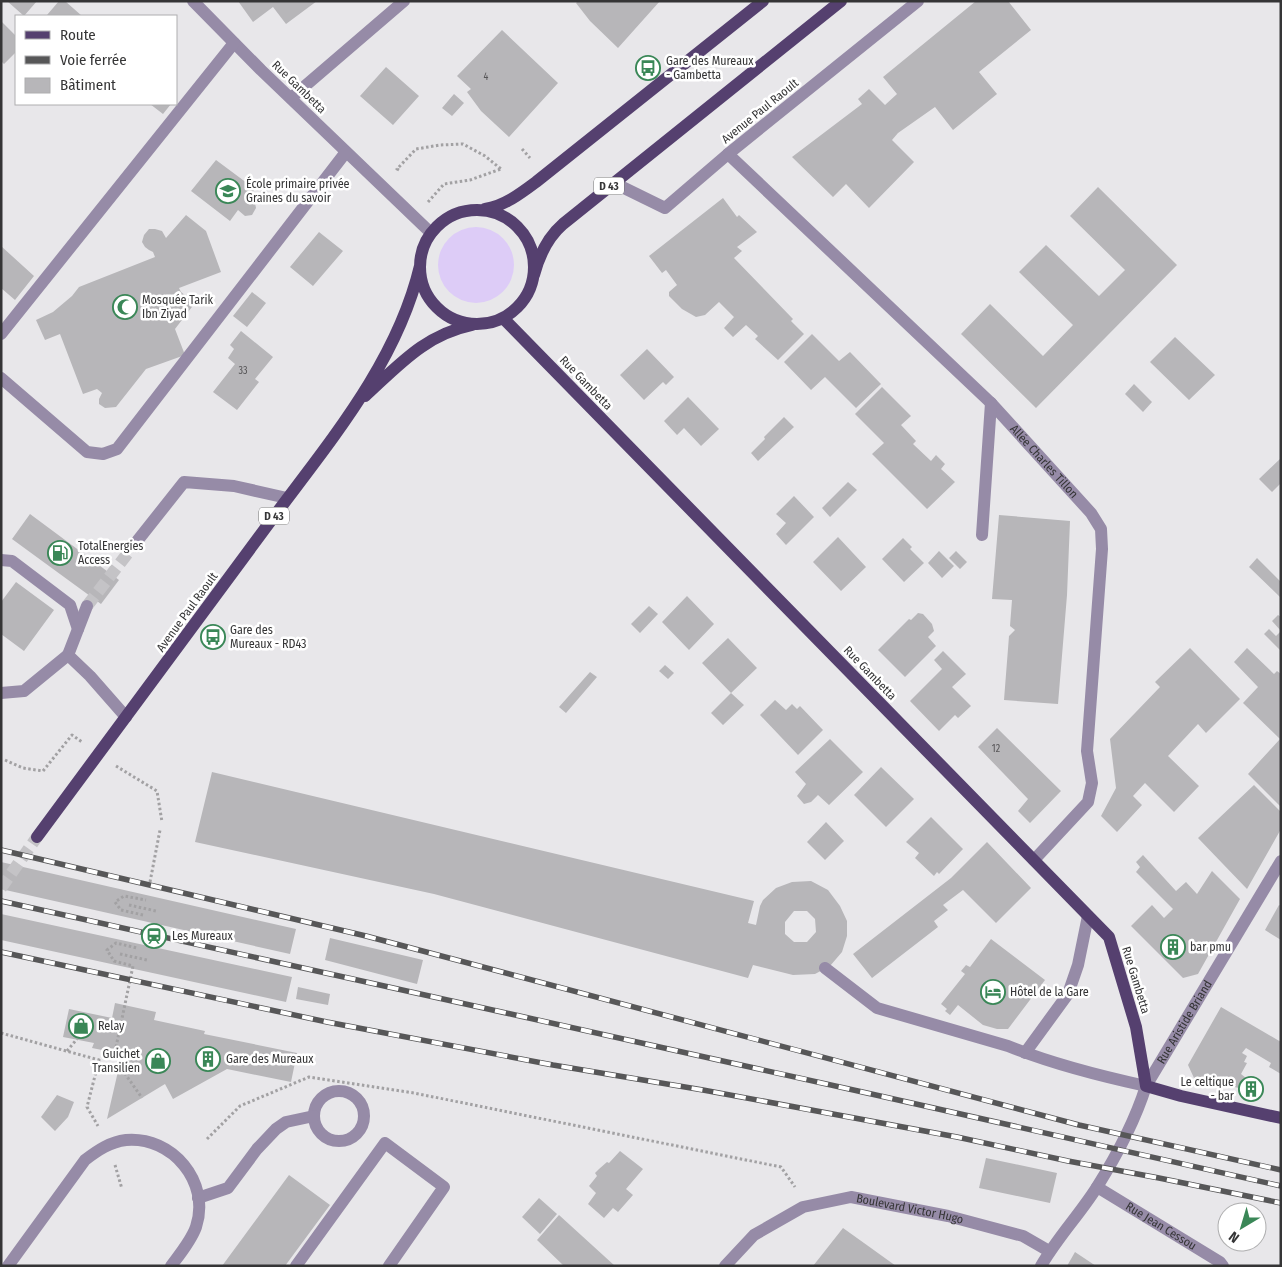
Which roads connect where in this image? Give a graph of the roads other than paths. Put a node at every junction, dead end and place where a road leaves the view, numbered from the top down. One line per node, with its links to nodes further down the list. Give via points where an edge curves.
1 (193, 1): 6 (street, Rue Gambetta)
2 (404, 1): 7 (street)
3 (763, 1): 11 (main road, via 536,182 500,205)
4 (841, 1): 10 (main road, D 43)
5 (918, 1): 9 (street, Avenue Paul Raoult)
6 (234, 43): 7 (street, Rue Gambetta); 17 (street)
7 (291, 98): 8 (street, Rue Gambetta)
8 (346, 152): 12 (street, Rue Gambetta); 18 (street, via 117,448 103,454 87,452)
9 (728, 154): 10 (street, Avenue Paul Raoult, via 665,208); 20 (street, Allée Charles Tillon)
10 (614, 183): 14 (main road, D 43, via 558,228 543,251)
11 (482, 209): 12 (main road, via 452,215); 14 (main road, via 511,220 527,237 533,252)
12 (431, 233): 13 (main road, via 422,250)
13 (420, 266): 16 (main road, via 422,282 438,308 465,323); 19 (main road, Avenue Paul Raoult / D 43, via 405,315)
14 (534, 275): 15 (main road, via 521,304)
15 (503, 318): 16 (main road); 31 (main road, Rue Gambetta)
16 (481, 324): 19 (main road, Avenue Paul Raoult / D 43, via 447,332 430,340)
17 (1, 334)
18 (1, 378)
19 (358, 402): 21 (main road, Avenue Paul Raoult / D 43)
20 (991, 402): 22 (street); 31 (street, Allée Charles Tillon, via 1091,513 1100,529 1102,550 1087,750 1092,783 1088,802)
21 (288, 498): 23 (street, via 234,486 184,482); 29 (main road, Avenue Paul Raoult / D 43)
22 (982, 535)
23 (138, 540)
24 (1, 560): 26 (street, via 12,561 70,605)
25 (87, 606): 26 (street)
26 (78, 629): 27 (street)
27 (68, 655): 28 (street, via 24,691); 29 (street)
28 (1, 693)
29 (126, 717): 30 (main road, Avenue Paul Raoult / D 43)
30 (37, 837)
31 (1034, 860): 33 (main road, Rue Gambetta)
32 (1281, 861): 36 (street, Rue Aristide Briand)
33 (1088, 916): 35 (street, via 1068,994); 36 (main road, Rue Gambetta, via 1109,938 1136,1028)
34 (825, 968): 35 (street, via 877,1008)
35 (1025, 1053): 36 (street)
36 (1146, 1086): 38 (main road); 39 (street, Rue Aristide Briand, via 1138,1113)
37 (314, 1116): 37 (street, via 319,1131 325,1137 340,1141 355,1136 364,1114 358,1099 342,1091 326,1094); 40 (street, via 286,1122 276,1129 228,1188)
38 (1281, 1118)
39 (1097, 1188): 41 (street, Rue Aristide Briand); 48 (street, Rue Jean Cessou)
40 (198, 1198): 42 (street, via 185,1165 168,1150 142,1141 112,1144 85,1160); 43 (street, via 196,1226)
41 (1050, 1251): 46 (street, Boulevard Victor Hugo, via 1023,1236 948,1216 851,1197 808,1206 754,1235); 47 (street, Rue Aristide Briand)
42 (8, 1266)
43 (171, 1266)
44 (296, 1266): 45 (street, via 385,1143 444,1187)
45 (388, 1266)
46 (725, 1266)
47 (1041, 1266)
48 (1223, 1266)

